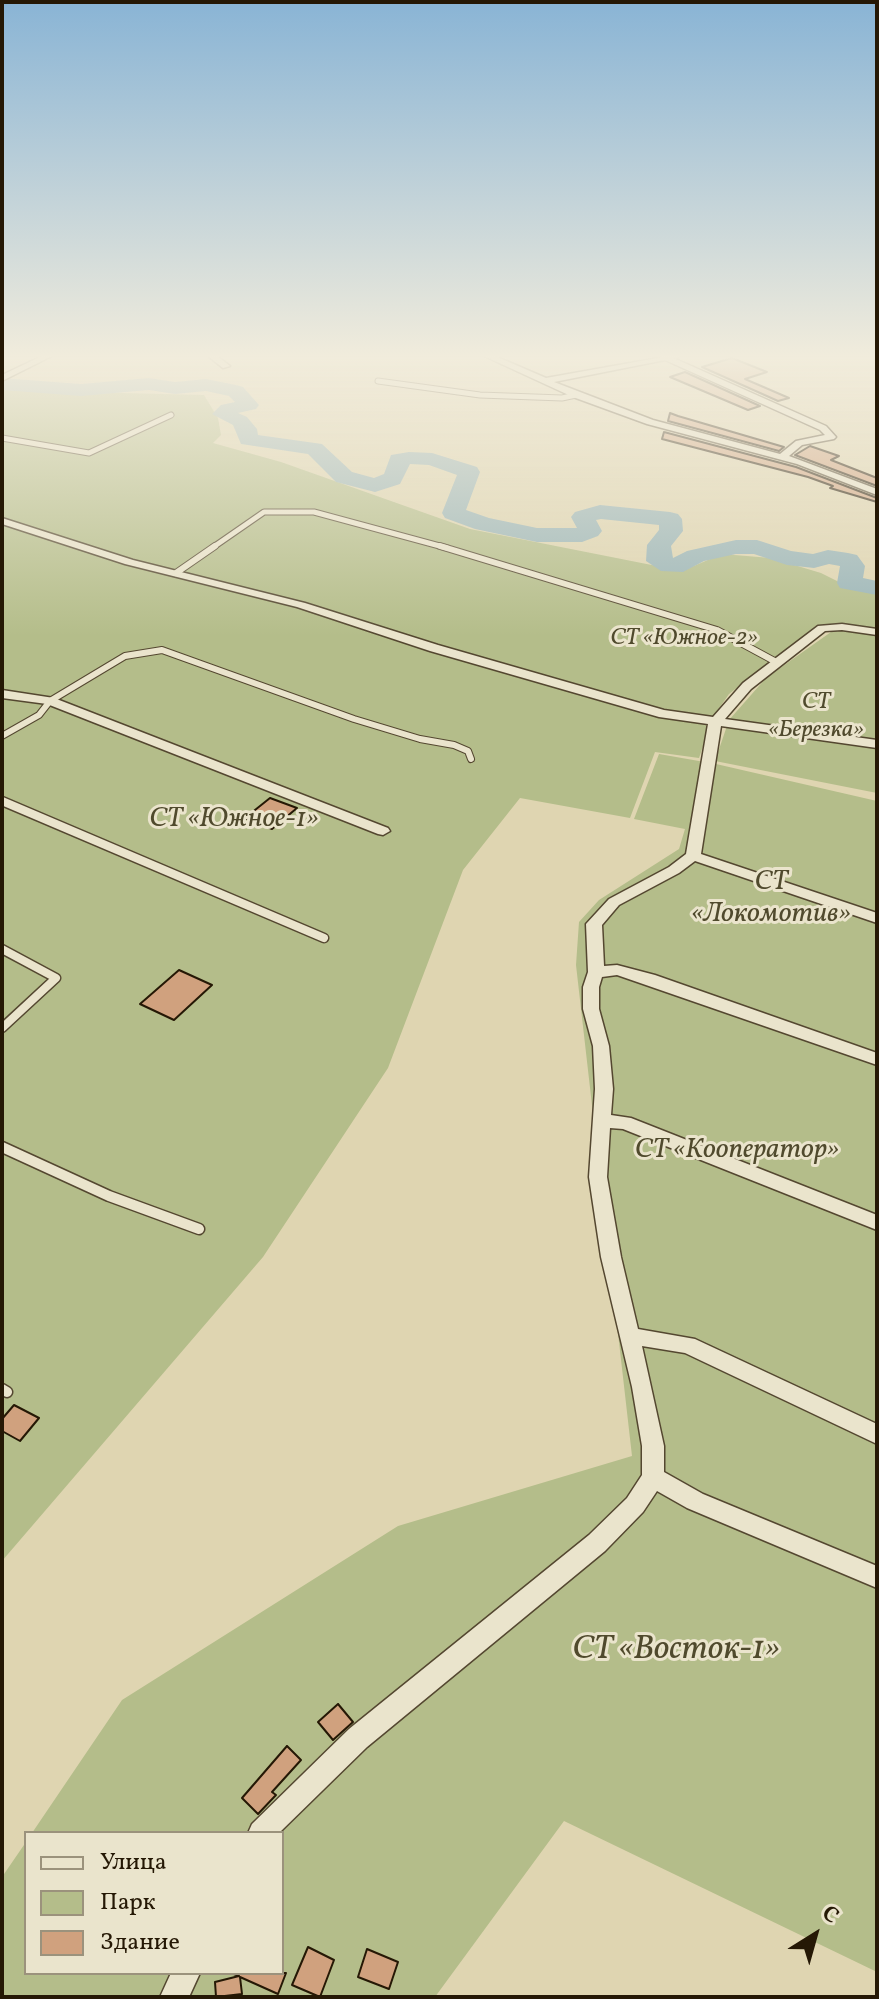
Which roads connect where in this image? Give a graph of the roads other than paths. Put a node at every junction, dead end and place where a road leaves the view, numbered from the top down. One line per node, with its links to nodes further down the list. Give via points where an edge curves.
1 (67, 449): 2 (lane)
2 (97, 449)
3 (753, 449): 5 (street)
4 (791, 449): 5 (street)
5 (782, 457): 6 (street)
6 (877, 492)
7 (2, 521): 8 (street)
8 (176, 573): 10 (lane, via 264,512 314,512 506,564 717,630); 13 (street, via 301,605 663,714)
9 (877, 632): 10 (street, via 828,626)
10 (778, 663): 13 (street, via 747,686)
11 (2, 694): 12 (street)
12 (50, 701): 14 (lane, via 39,715); 16 (lane, via 125,656 162,650 354,719 454,745 468,751); 18 (street)
13 (715, 723): 15 (street); 19 (street)
14 (2, 736)
15 (877, 744)
16 (471, 759)
17 (2, 801): 21 (lane)
18 (383, 831)
19 (693, 856): 20 (street); 23 (street, via 614,902 594,924)
20 (877, 918)
21 (324, 938)
22 (2, 949): 24 (lane, via 56,978)
23 (596, 972): 25 (street, via 638,976); 26 (street, via 591,1009 601,1046)
24 (2, 1028)
25 (877, 1059)
26 (602, 1120): 28 (street, via 625,1123); 30 (street, via 598,1177)
27 (2, 1147): 29 (lane, via 109,1196)
28 (877, 1223)
29 (199, 1229)
30 (630, 1336): 31 (street, via 688,1345); 32 (street, via 653,1446)
31 (877, 1434)
32 (653, 1477): 33 (street, via 695,1501); 34 (street, via 635,1505 597,1543 358,1738)
33 (877, 1577)
34 (263, 1831)
35 (185, 1975): 36 (street)
36 (174, 1997)

